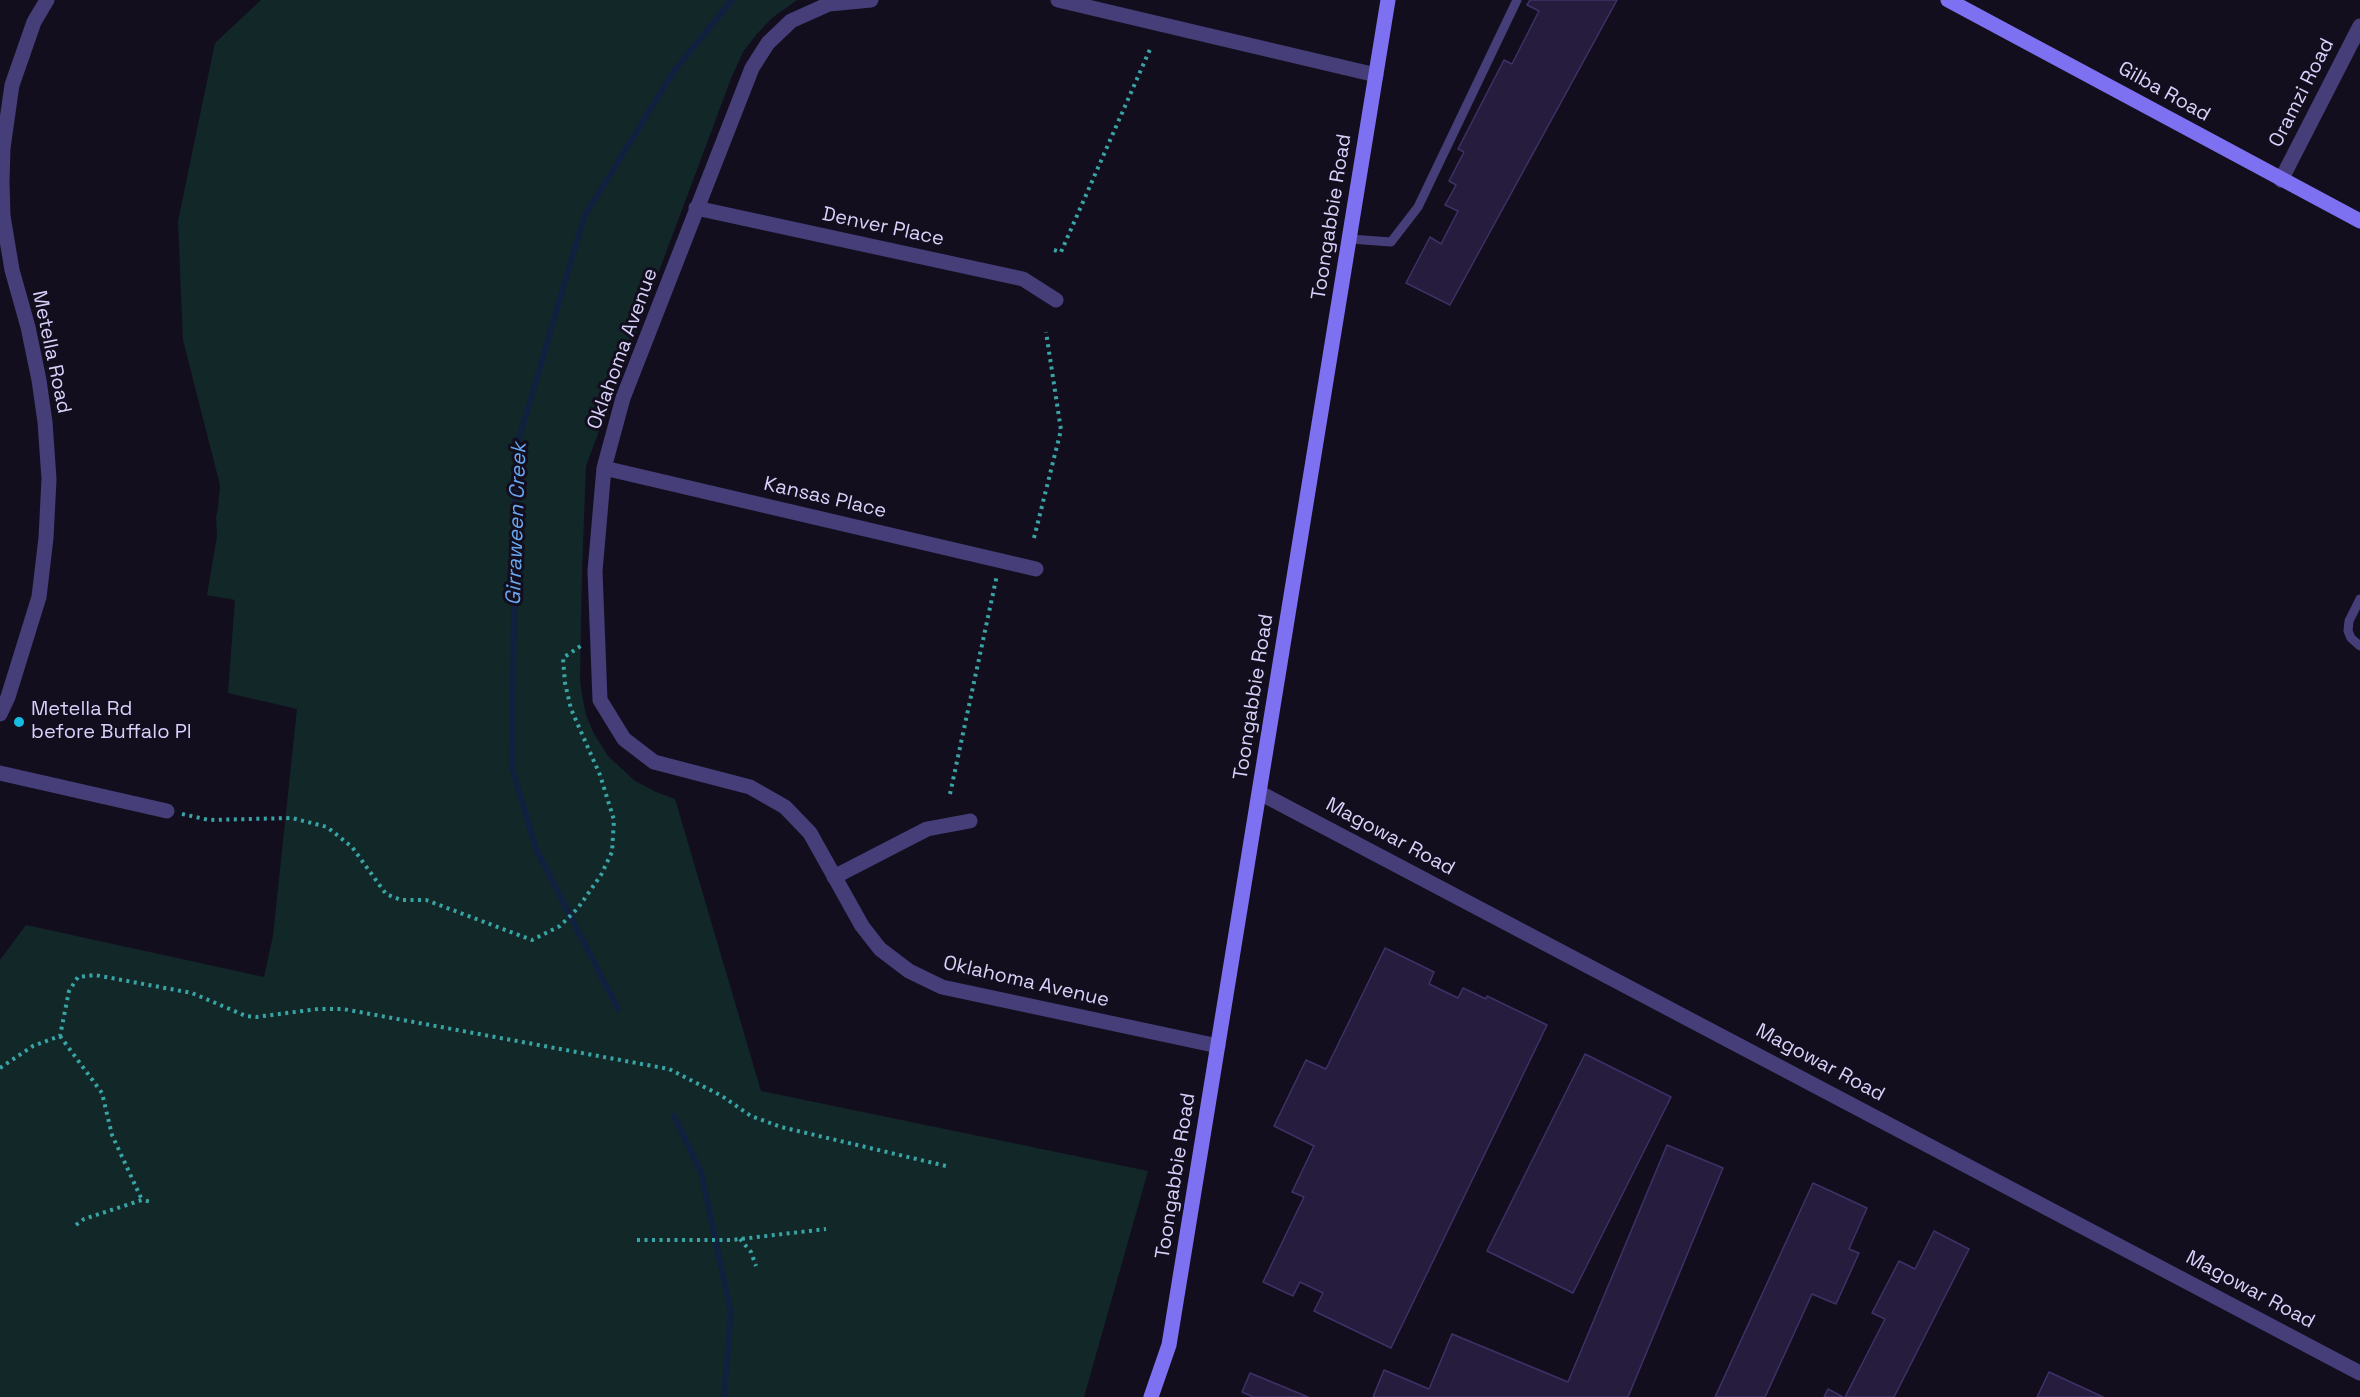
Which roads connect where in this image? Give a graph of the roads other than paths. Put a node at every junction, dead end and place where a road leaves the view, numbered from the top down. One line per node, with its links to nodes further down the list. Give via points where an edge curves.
1 (46, 0): 19 (street, Metella Road, via 12,85 2,182 12,270 28,327 45,422 49,479 46,537 39,597 9,697)
2 (871, 0): 11 (street, Oklahoma Avenue, via 829,4 791,21 768,44 752,68)
3 (1058, 0): 7 (street)
4 (1388, 0): 9 (main road, Toongabbie Road)
5 (1516, 0): 13 (lane, via 1418,207 1391,242)
6 (1948, 0): 10 (main road, Gilba Road)
7 (1122, 7): 9 (street)
8 (2360, 26): 10 (street, Oramzi Road)
9 (1376, 75): 13 (main road, Toongabbie Road)
10 (2281, 180): 12 (main road, Gilba Road)
11 (696, 208): 14 (street, Denver Place, via 1023,279); 15 (street, Oklahoma Avenue, via 623,398)
12 (2360, 222)
13 (1350, 239): 21 (main road, Toongabbie Road)
14 (1056, 300)
15 (604, 468): 16 (street, Kansas Place); 24 (street, Oklahoma Avenue, via 595,571 600,700 624,739 654,762 750,787 785,807 810,833)
16 (1036, 569)
17 (2360, 599): 18 (lane, via 2348,631)
18 (2360, 646)
19 (0, 714)
20 (0, 773): 22 (street)
21 (1260, 793): 25 (main road, Toongabbie Road); 26 (street, Magowar Road)
22 (167, 811)
23 (970, 821): 24 (street, via 927,829)
24 (834, 878): 25 (street, Oklahoma Avenue, via 880,949 909,971 942,987)
25 (1218, 1046): 27 (main road, Toongabbie Road, via 1169,1345)
26 (2360, 1372)
27 (1151, 1397)

